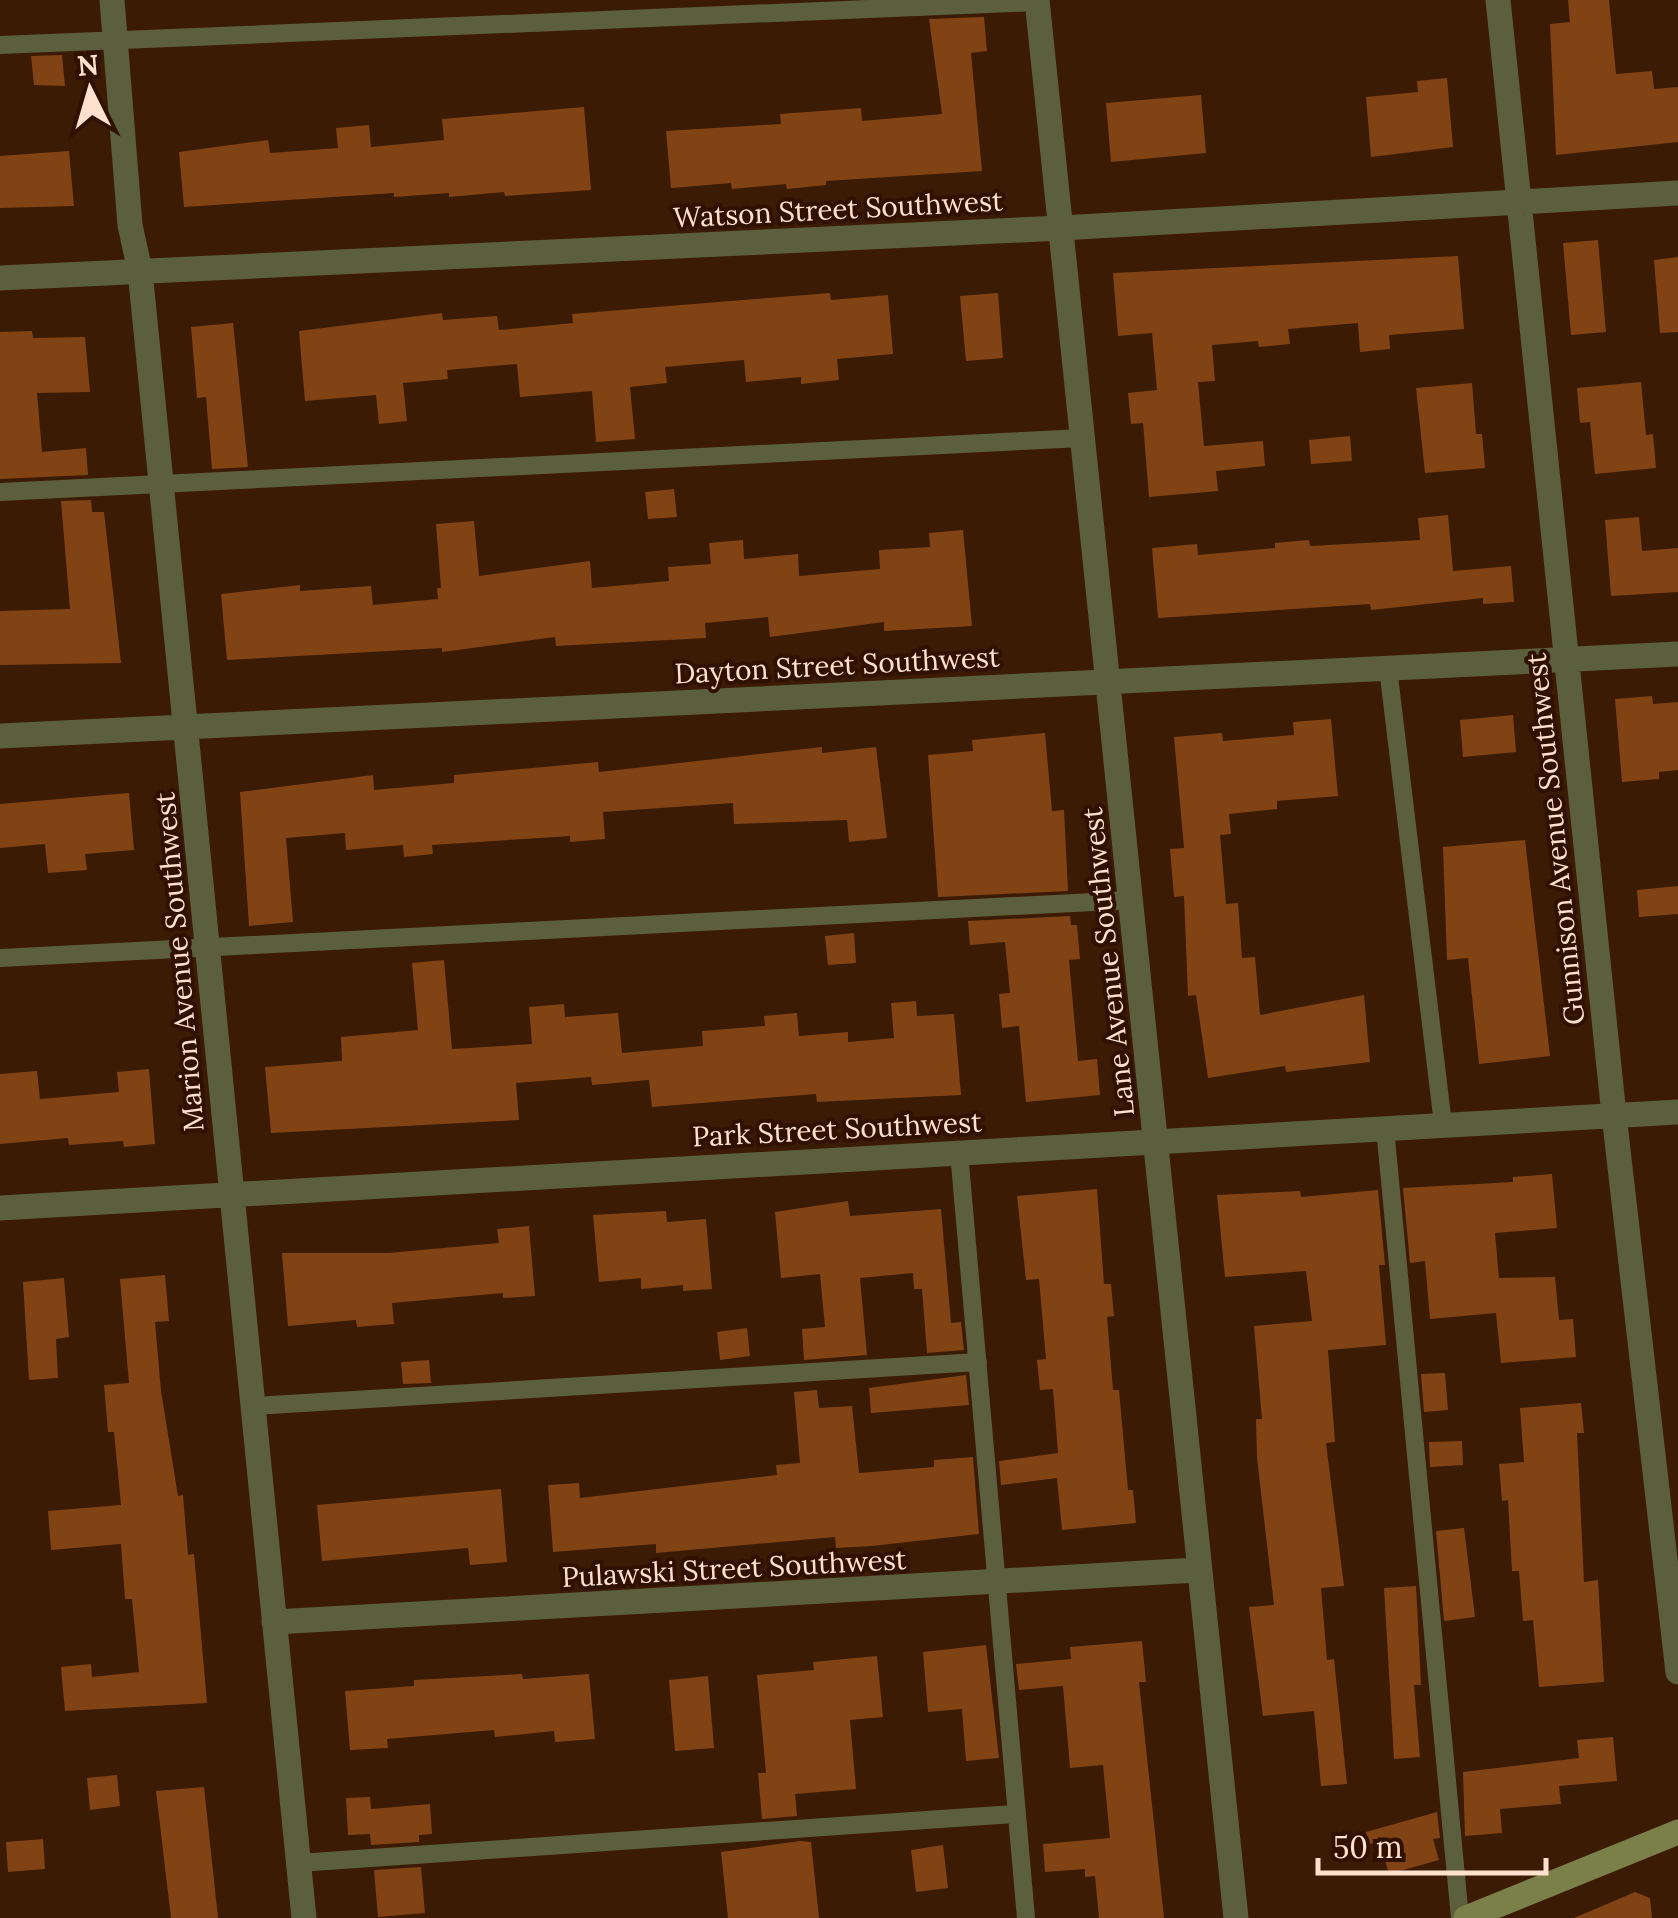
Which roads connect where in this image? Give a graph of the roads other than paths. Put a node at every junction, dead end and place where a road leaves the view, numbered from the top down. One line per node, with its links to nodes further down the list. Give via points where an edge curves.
1 (112, 0): 4 (street, Marion Avenue Southwest)
2 (1498, 0): 7 (street, Gunnison Avenue Southwest)
3 (1037, 1): 4 (lane); 8 (street, Lane Avenue Southwest)
4 (116, 42): 5 (lane); 9 (street, Marion Avenue Southwest, via 130,224)
5 (0, 45)
6 (1678, 194): 7 (street, Watson Street Southwest)
7 (1522, 205): 8 (street, Watson Street Southwest); 15 (street, Gunnison Avenue Southwest)
8 (1061, 228): 9 (street, Watson Street Southwest); 11 (street, Lane Avenue Southwest)
9 (140, 271): 10 (street, Watson Street Southwest); 12 (street, Marion Avenue Southwest)
10 (0, 278)
11 (1082, 438): 12 (lane); 17 (street, Lane Avenue Southwest)
12 (162, 484): 13 (lane); 18 (street, Marion Avenue Southwest)
13 (0, 492)
14 (1678, 654): 15 (street, Dayton Street Southwest)
15 (1567, 660): 16 (street, Dayton Street Southwest); 24 (street, Gunnison Avenue Southwest)
16 (1388, 668): 17 (street, Dayton Street Southwest); 25 (lane)
17 (1107, 682): 18 (street, Dayton Street Southwest); 20 (street, Lane Avenue Southwest)
18 (187, 728): 19 (street, Dayton Street Southwest); 21 (street, Marion Avenue Southwest)
19 (0, 736)
20 (1132, 900): 21 (lane); 27 (street, Lane Avenue Southwest)
21 (208, 946): 22 (lane); 29 (street, Marion Avenue Southwest)
22 (0, 958)
23 (1678, 1112): 24 (street, Park Street Southwest)
24 (1614, 1115): 25 (street, Park Street Southwest); 36 (street, Gunnison Avenue Southwest)
25 (1443, 1124): 26 (street, Park Street Southwest)
26 (1385, 1128): 27 (street, Park Street Southwest); 43 (lane)
27 (1158, 1140): 28 (street, Park Street Southwest); 33 (street, Lane Avenue Southwest)
28 (959, 1152): 29 (street, Park Street Southwest); 31 (lane)
29 (232, 1194): 30 (street, Park Street Southwest); 32 (street, Marion Avenue Southwest)
30 (0, 1208)
31 (978, 1362): 32 (lane); 34 (lane)
32 (252, 1406): 35 (street, Marion Avenue Southwest)
33 (1197, 1570): 34 (street, Pulawski Street Southwest); 42 (street, Lane Avenue Southwest)
34 (996, 1584): 35 (street, Pulawski Street Southwest); 37 (lane)
35 (274, 1622): 39 (street, Marion Avenue Southwest)
36 (1678, 1672)
37 (1014, 1814): 39 (lane); 41 (lane)
38 (1678, 1832): 43 (street)
39 (298, 1863): 40 (street, Marion Avenue Southwest)
40 (304, 1918)
41 (1026, 1918)
42 (1236, 1918)
43 (1463, 1918)

